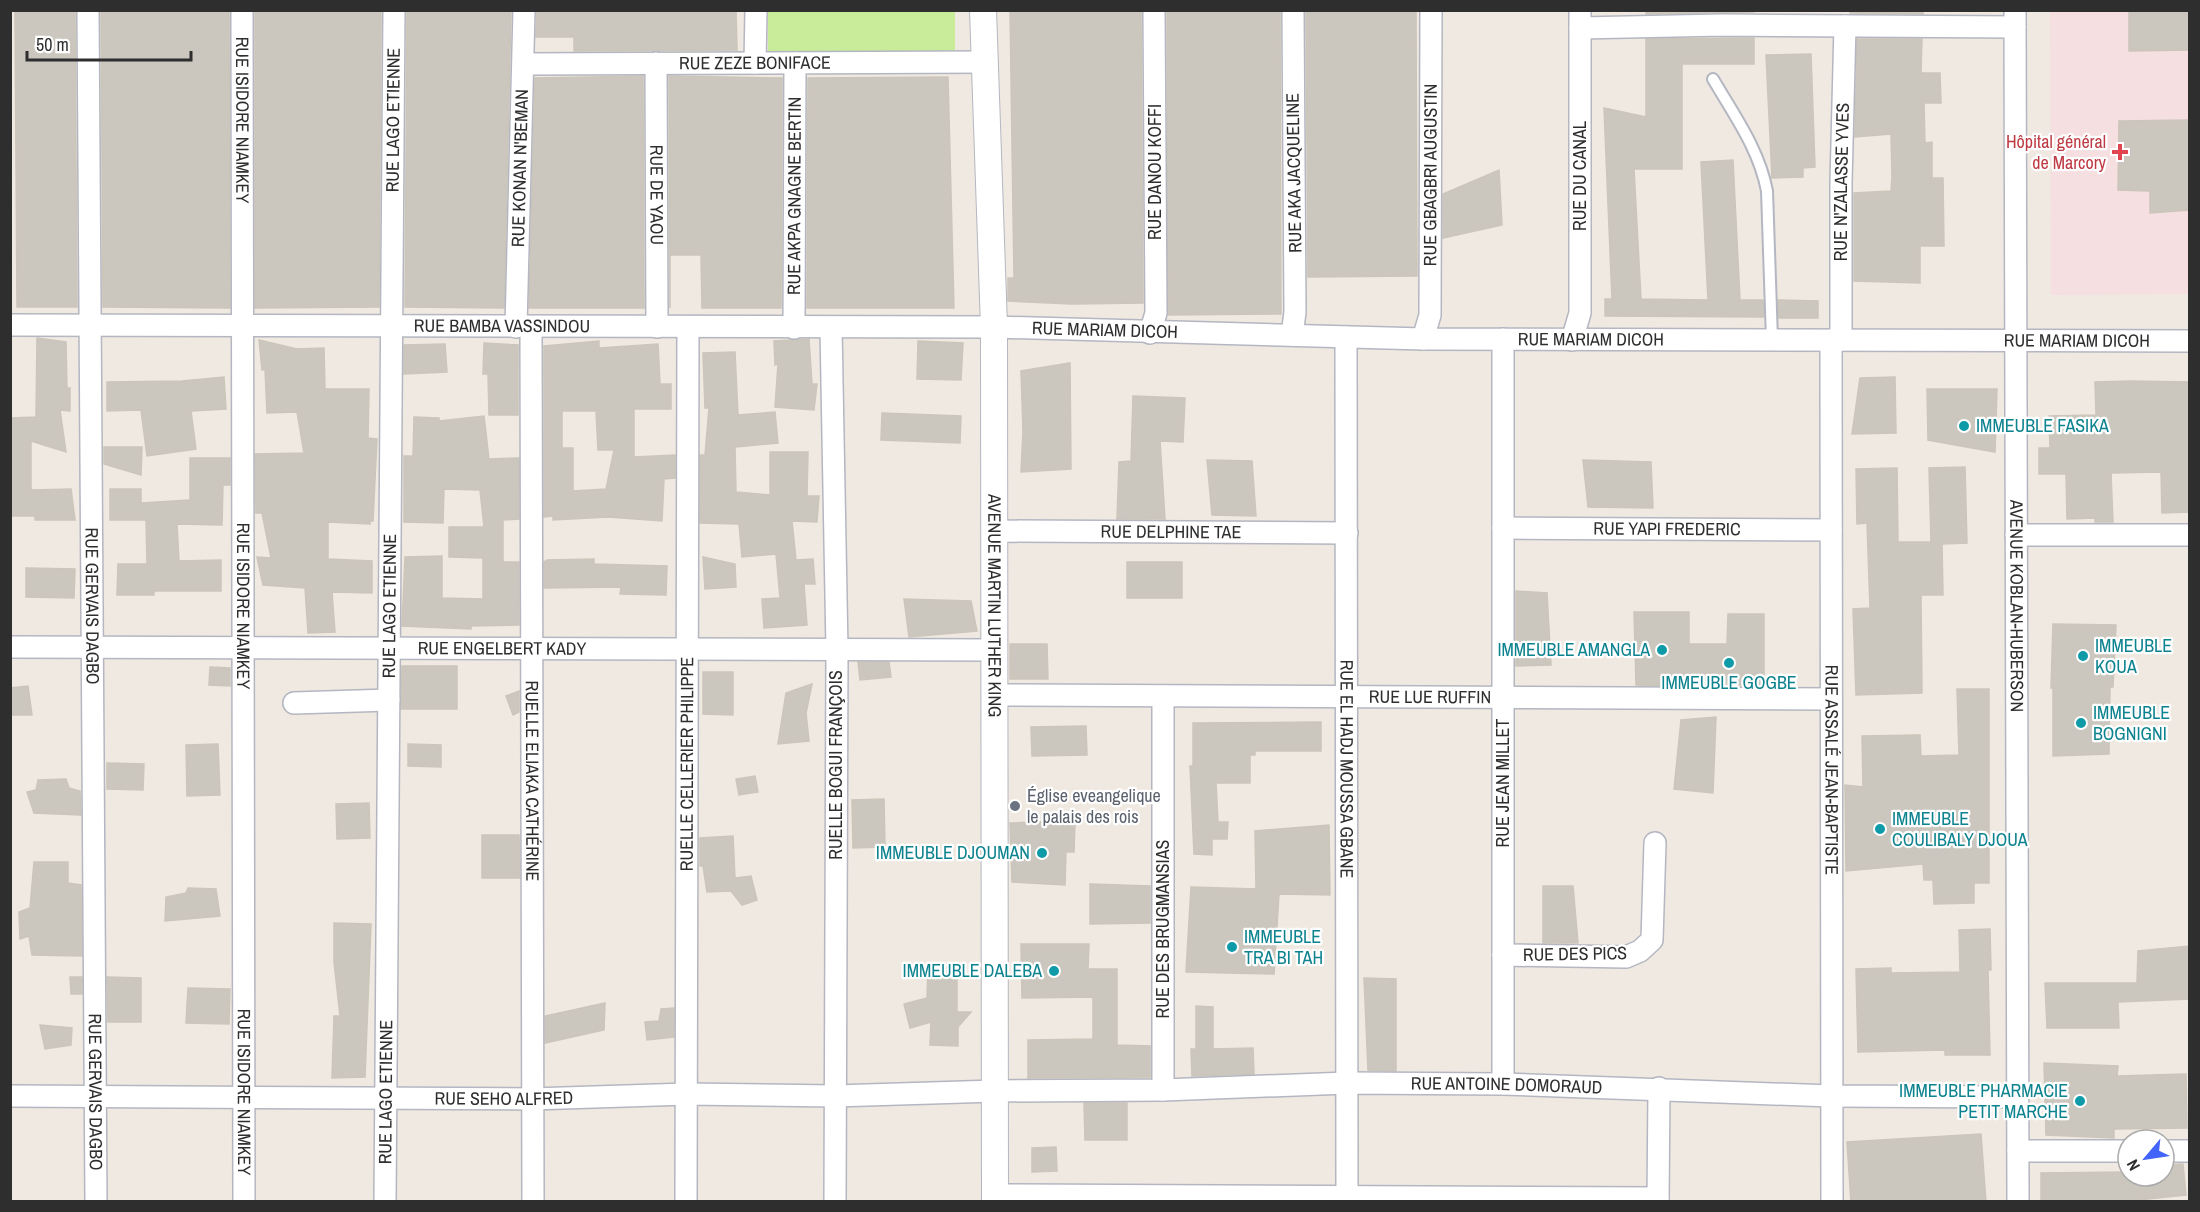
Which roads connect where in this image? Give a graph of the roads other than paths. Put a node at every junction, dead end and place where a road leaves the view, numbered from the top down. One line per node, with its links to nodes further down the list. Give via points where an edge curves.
1 (88, 10): 21 (street, RUE GERVAIS DAGBO)
2 (242, 10): 22 (street, RUE ISIDORE NIAMKEY)
3 (394, 10): 23 (street, RUE LAGO ETIENNE)
4 (525, 10): 18 (street, RUE KONAN N'BEMAN)
5 (756, 10): 16 (street)
6 (984, 10): 14 (street, AVENUE MARTIN LUTHER KING)
7 (1154, 10): 30 (street, RUE DANOU KOFFI, via 1156,313)
8 (1293, 10): 31 (street, RUE AKA JACQUELINE)
9 (1431, 10): 33 (street, RUE GBAGBRI AUGUSTIN, via 1430,315)
10 (1722, 18): 11 (street); 13 (street)
11 (1580, 19): 35 (street, RUE DU CANAL, via 1580,313)
12 (2015, 19): 13 (street); 38 (street, AVENUE KOBLAN-HUBERSON)
13 (1852, 21): 37 (street, RUE N'ZALASSE YVES)
14 (985, 62): 17 (street, RUE ZEZE BONIFACE); 26 (street, AVENUE MARTIN LUTHER KING)
15 (657, 63): 16 (street, RUE ZEZE BONIFACE); 18 (street, RUE ZEZE BONIFACE); 25 (street, RUE DE YAOU)
16 (755, 63): 17 (street, RUE ZEZE BONIFACE)
17 (795, 63): 28 (street, RUE AKPA GNAGNE BERTIN)
18 (524, 64): 24 (street, RUE KONAN N'BEMAN)
19 (1713, 79): 36 (lane, via 1756,151 1763,170)
20 (10, 325): 21 (street, RUE BAMBA VASSINDOU)
21 (89, 326): 22 (street, RUE BAMBA VASSINDOU); 47 (street, RUE GERVAIS DAGBO)
22 (243, 326): 23 (street, RUE BAMBA VASSINDOU); 48 (street, RUE ISIDORE NIAMKEY)
23 (392, 326): 24 (street, RUE BAMBA VASSINDOU); 49 (street, RUE LAGO ETIENNE)
24 (524, 327): 25 (street, RUE BAMBA VASSINDOU); 50 (street, RUELLE ELIAKA CATHÉRINE)
25 (657, 327): 27 (street, RUE BAMBA VASSINDOU)
26 (994, 327): 29 (street, RUE BAMBA VASSINDOU); 30 (street, RUE MARIAM DICOH); 42 (street, AVENUE MARTIN LUTHER KING)
27 (688, 328): 28 (street, RUE BAMBA VASSINDOU); 53 (street, RUELLE CELLERIER PHILIPPE)
28 (794, 328): 29 (street, RUE BAMBA VASSINDOU)
29 (831, 328): 51 (street, RUELLE BOGUI FRANÇOIS)
30 (1150, 333): 31 (street, RUE MARIAM DICOH)
31 (1292, 335): 32 (street, RUE MARIAM DICOH)
32 (1346, 337): 33 (street, RUE MARIAM DICOH); 43 (street, RUE EL HADJ MOUSSA GBANE)
33 (1423, 339): 34 (street, RUE MARIAM DICOH)
34 (1503, 339): 35 (street, RUE MARIAM DICOH); 40 (street, RUE JEAN MILLET)
35 (1572, 340): 36 (street, RUE MARIAM DICOH)
36 (1772, 340): 37 (street, RUE MARIAM DICOH)
37 (1836, 340): 38 (street, RUE MARIAM DICOH); 41 (street, RUE ASSALÉ JEAN-BAPTISTE)
38 (2016, 341): 39 (street, RUE MARIAM DICOH); 44 (street, AVENUE KOBLAN-HUBERSON)
39 (2190, 341)
40 (1503, 528): 41 (street, RUE YAPI FREDERIC); 57 (street, RUE JEAN MILLET)
41 (1831, 530): 58 (street, RUE ASSALÉ JEAN-BAPTISTE)
42 (994, 531): 43 (street, RUE DELPHINE TAE); 52 (street, AVENUE MARTIN LUTHER KING)
43 (1347, 533): 56 (street, RUE EL HADJ MOUSSA GBANE)
44 (2016, 535): 45 (street); 74 (street, AVENUE KOBLAN-HUBERSON)
45 (2190, 535)
46 (10, 647): 47 (street, RUE ENGELBERT KADY)
47 (91, 648): 48 (street, RUE ENGELBERT KADY); 70 (street, RUE GERVAIS DAGBO)
48 (243, 648): 49 (street, RUE ENGELBERT KADY); 73 (street, RUE ISIDORE NIAMKEY)
49 (389, 648): 50 (street, RUE ENGELBERT KADY); 59 (street, RUE LAGO ETIENNE)
50 (531, 649): 53 (street, RUE ENGELBERT KADY); 76 (street, RUELLE ELIAKA CATHÉRINE)
51 (837, 650): 52 (street, RUE ENGELBERT KADY); 53 (street, RUE ENGELBERT KADY); 71 (street, RUELLE BOGUI FRANÇOIS)
52 (994, 650): 54 (street, AVENUE MARTIN LUTHER KING)
53 (688, 651): 68 (street, RUELLE CELLERIER PHILIPPE)
54 (994, 695): 55 (street, RUE LUE RUFFIN); 67 (street, AVENUE MARTIN LUTHER KING)
55 (1163, 696): 56 (street, RUE LUE RUFFIN); 66 (street, RUE DES BRUGMANSIAS)
56 (1347, 697): 57 (street, RUE LUE RUFFIN); 63 (street, RUE EL HADJ MOUSSA GBANE)
57 (1503, 698): 58 (street, RUE LUE RUFFIN); 62 (street, RUE JEAN MILLET)
58 (1831, 699): 72 (street, RUE ASSALÉ JEAN-BAPTISTE)
59 (389, 700): 60 (street); 75 (street, RUE LAGO ETIENNE)
60 (294, 703)
61 (1655, 843): 62 (street, RUE DES PICS, via 1652,940 1640,951 1626,957)
62 (1503, 955): 64 (street, RUE JEAN MILLET)
63 (1347, 1083): 64 (street, RUE ANTOINE DOMORAUD); 66 (street, RUE ANTOINE DOMORAUD); 81 (street, RUE EL HADJ MOUSSA GBANE)
64 (1503, 1083): 65 (street, RUE ANTOINE DOMORAUD)
65 (1659, 1088): 72 (street, RUE ANTOINE DOMORAUD); 83 (street)
66 (1162, 1090): 67 (street, RUE ANTOINE DOMORAUD)
67 (995, 1091): 71 (street, RUE SEHO ALFRED); 79 (street, AVENUE MARTIN LUTHER KING)
68 (687, 1094): 71 (street, RUE SEHO ALFRED); 76 (street, RUE SEHO ALFRED); 88 (street, RUELLE CELLERIER PHILIPPE)
69 (10, 1096): 70 (street, RUE SEHO ALFRED)
70 (94, 1096): 73 (street, RUE SEHO ALFRED); 84 (street, RUE GERVAIS DAGBO)
71 (835, 1096): 89 (street, RUELLE BOGUI FRANÇOIS)
72 (1831, 1096): 74 (street, RUE ANTOINE DOMORAUD); 90 (street, RUE ASSALÉ JEAN-BAPTISTE)
73 (244, 1097): 75 (street, RUE SEHO ALFRED); 85 (street, RUE ISIDORE NIAMKEY)
74 (2017, 1097): 77 (street, AVENUE KOBLAN-HUBERSON)
75 (386, 1098): 76 (street, RUE SEHO ALFRED); 86 (street, RUE LAGO ETIENNE)
76 (532, 1098): 87 (street, RUELLE ELIAKA CATHÉRINE)
77 (2018, 1151): 78 (street); 91 (street, AVENUE KOBLAN-HUBERSON)
78 (2116, 1151)
79 (995, 1198): 80 (street)
80 (1176, 1199): 81 (street)
81 (1347, 1199): 82 (street)
82 (1502, 1199): 83 (street)
83 (1658, 1200)
84 (96, 1202)
85 (244, 1202)
86 (385, 1202)
87 (533, 1202)
88 (686, 1202)
89 (835, 1202)
90 (1832, 1202)
91 (2018, 1202)

